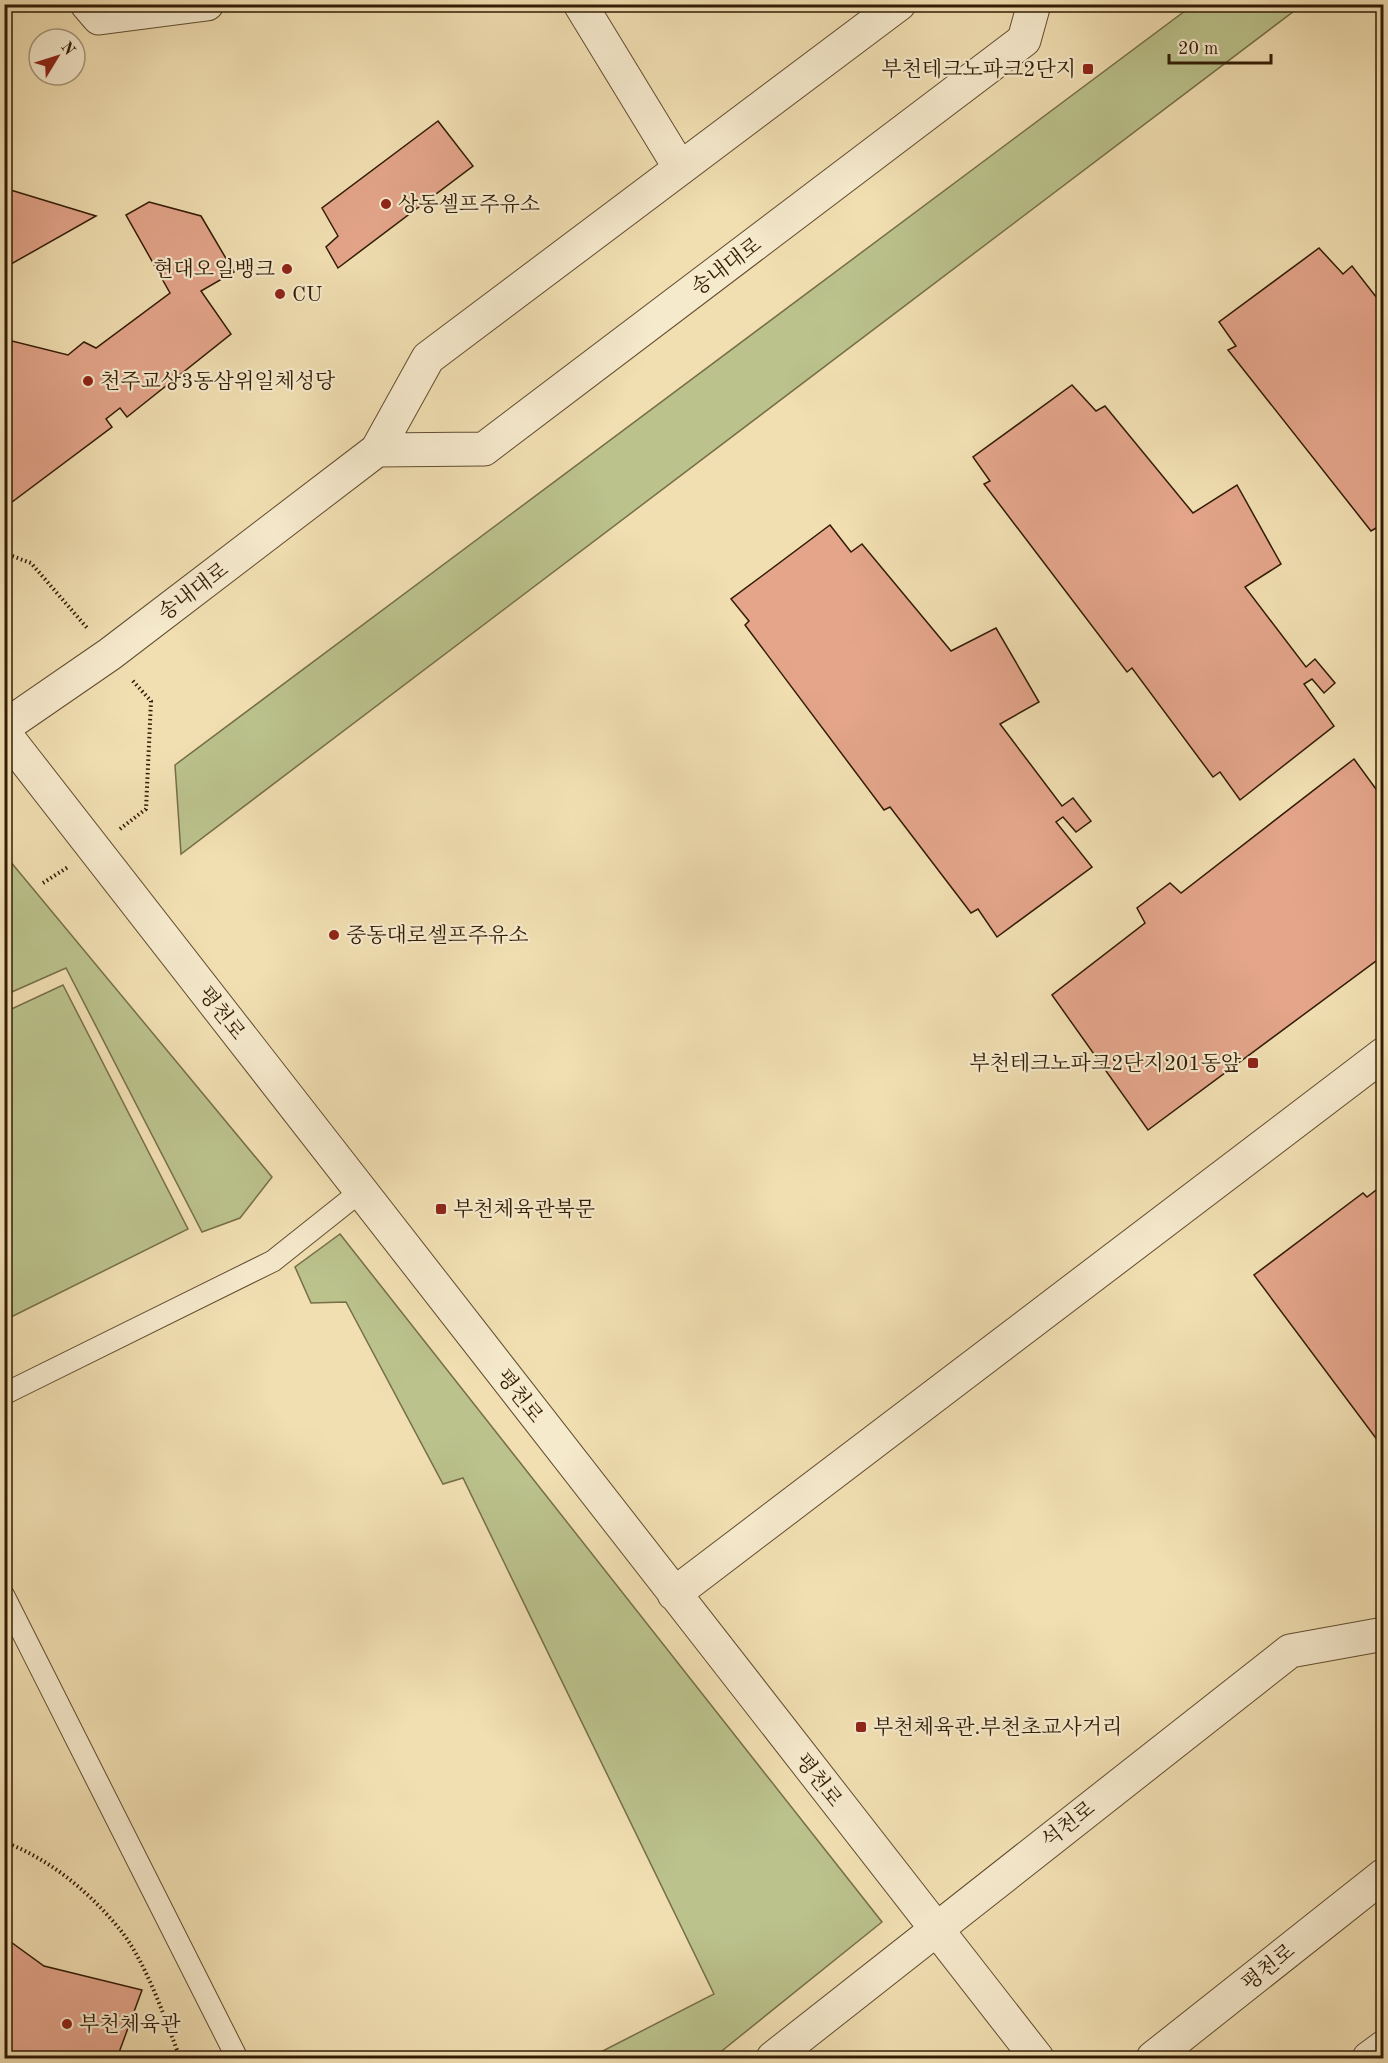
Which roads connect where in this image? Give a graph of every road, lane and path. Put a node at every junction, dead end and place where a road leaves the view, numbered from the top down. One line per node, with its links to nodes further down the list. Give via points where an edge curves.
1 (87, 4): 2 (street, via 99,18)
2 (207, 4)
3 (580, 4): 6 (street)
4 (899, 4): 6 (street, 송내대로)
5 (1034, 4): 7 (street, 송내대로, via 1024,40 484,449)
6 (680, 168): 7 (street, 송내대로, via 428,358)
7 (377, 450): 9 (street, 송내대로)
8 (4, 553): 9 (path, via 31,563)
9 (110, 654): 10 (street, 송내대로); 12 (path, via 151,701 147,809)
10 (4, 727)
11 (4, 733): 12 (street, 평천로)
12 (95, 849): 13 (path); 15 (street, 평천로)
13 (43, 883)
14 (1383, 1054): 17 (street)
15 (361, 1191): 16 (lane, via 273,1262); 17 (street, 평천로)
16 (4, 1394)
17 (674, 1594): 22 (street, 평천로)
18 (4, 1596): 25 (lane)
19 (1383, 1634): 22 (street, 석천로, via 1290,1651)
20 (4, 1842): 24 (path, via 33,1853 71,1881 118,1927 151,1985)
21 (1383, 1875): 28 (street, 평천로)
22 (934, 1929): 26 (street, 석천로); 27 (street, 평천로)
23 (1383, 2048): 29 (street)
24 (180, 2058)
25 (237, 2058)
26 (773, 2058)
27 (1037, 2058)
28 (1153, 2058)
29 (1369, 2058)

